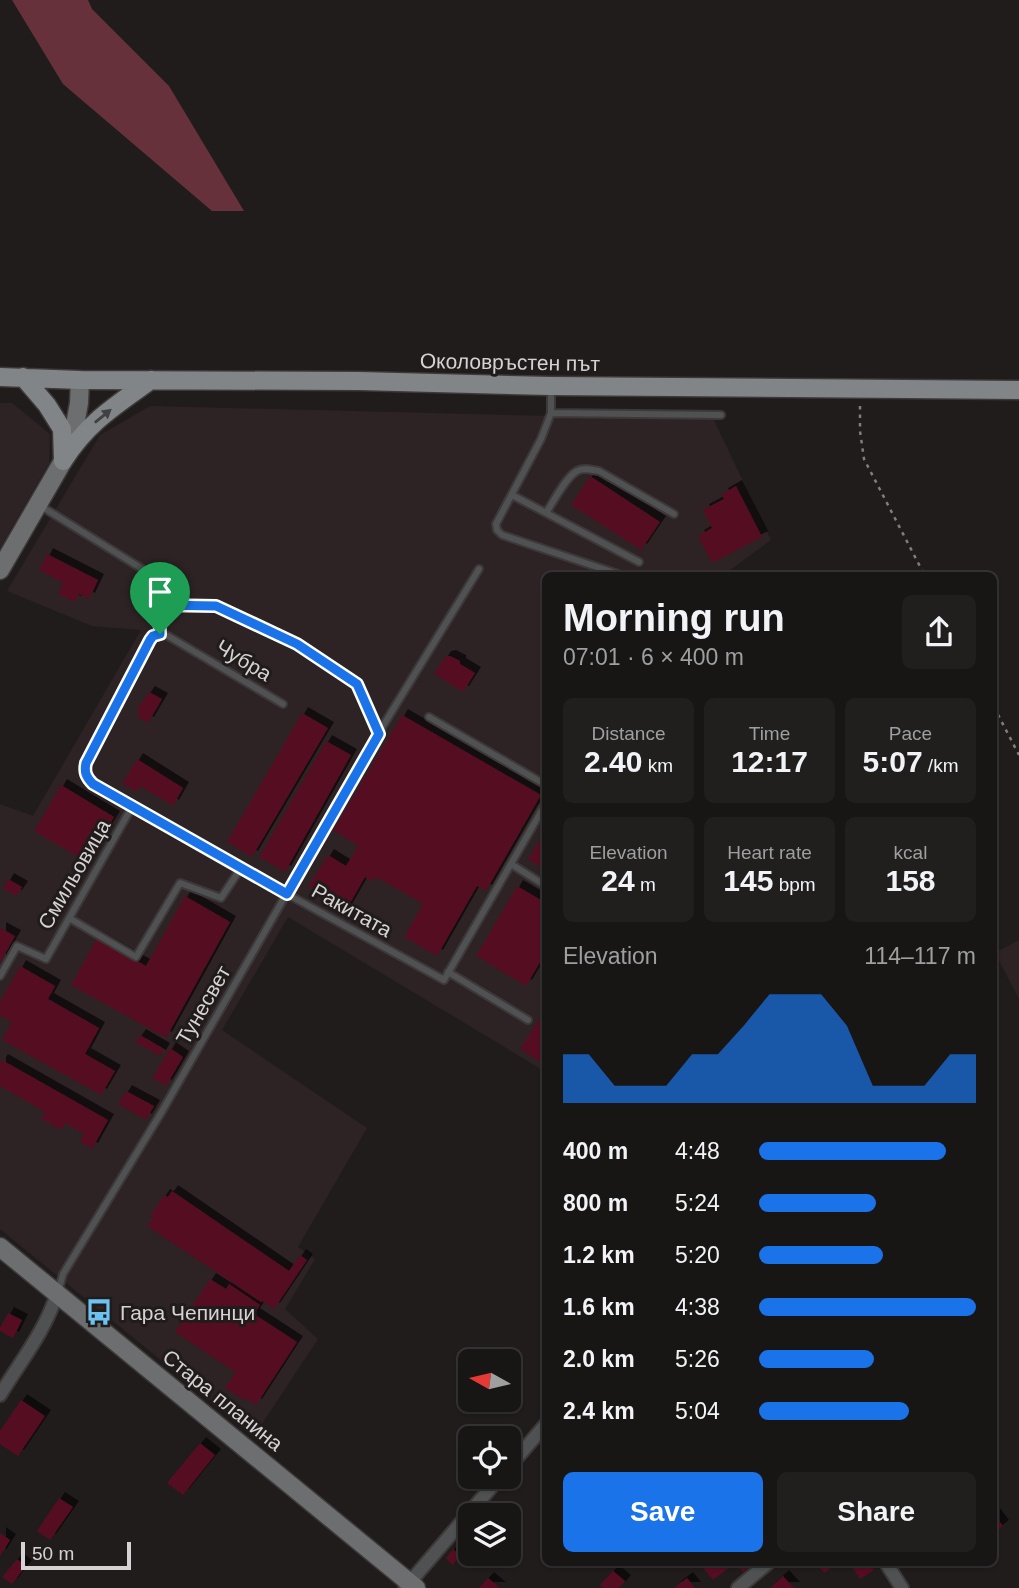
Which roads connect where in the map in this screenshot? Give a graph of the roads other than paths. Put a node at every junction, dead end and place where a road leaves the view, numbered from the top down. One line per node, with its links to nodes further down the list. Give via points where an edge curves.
1 (0, 377): 2 (main road, Околовръстен път)
2 (23, 377): 3 (main road, Околовръстен път); 9 (main road, via 62,429)
3 (80, 380): 4 (main road, Околовръстен път); 9 (street, via 75,425)
4 (151, 380): 5 (main road, Околовръстен път); 9 (main road, one-way to 4, via 92,424)
5 (551, 386): 6 (main road, Околовръстен път); 7 (lane)
6 (1019, 390)
7 (551, 414): 8 (lane); 10 (lane)
8 (721, 415)
9 (63, 461): 11 (street)
10 (512, 495): 12 (lane); 17 (lane, via 496,524 502,535)
11 (38, 504): 16 (street); 18 (lane, via 157,578)
12 (546, 513): 13 (lane, via 569,478 587,469 599,471); 14 (lane)
13 (674, 514)
14 (639, 562)
15 (479, 569): 27 (lane, Тунесвет)
16 (0, 570)
17 (612, 572)
18 (160, 634): 19 (lane, Чубра); 22 (lane, Ракитата, via 150,640 86,763 87,778 93,784)
19 (283, 704)
20 (429, 718): 21 (lane)
21 (542, 783)
22 (133, 806): 25 (lane, Ракитата); 28 (lane, Смильовица)
23 (542, 810): 24 (lane)
24 (511, 864): 26 (lane); 29 (lane)
25 (241, 868): 27 (lane, Ракитата); 28 (lane, via 221,898 180,883 136,957)
26 (542, 883)
27 (287, 894): 29 (lane, Ракитата, via 443,980); 33 (lane, Тунесвет, via 63,1274)
28 (69, 918): 30 (lane, Смильовица, via 46,959 17,946)
29 (448, 972): 31 (lane)
30 (0, 976)
31 (528, 1020)
32 (0, 1247): 33 (street, Стара планина)
33 (57, 1293): 34 (street, via 45,1324); 40 (street, Стара планина)
34 (0, 1395)
35 (542, 1429): 36 (street)
36 (521, 1453)
37 (490, 1489): 40 (street)
38 (764, 1566): 41 (street)
39 (888, 1566): 42 (street)
40 (410, 1586)
41 (738, 1588)
42 (902, 1588)

